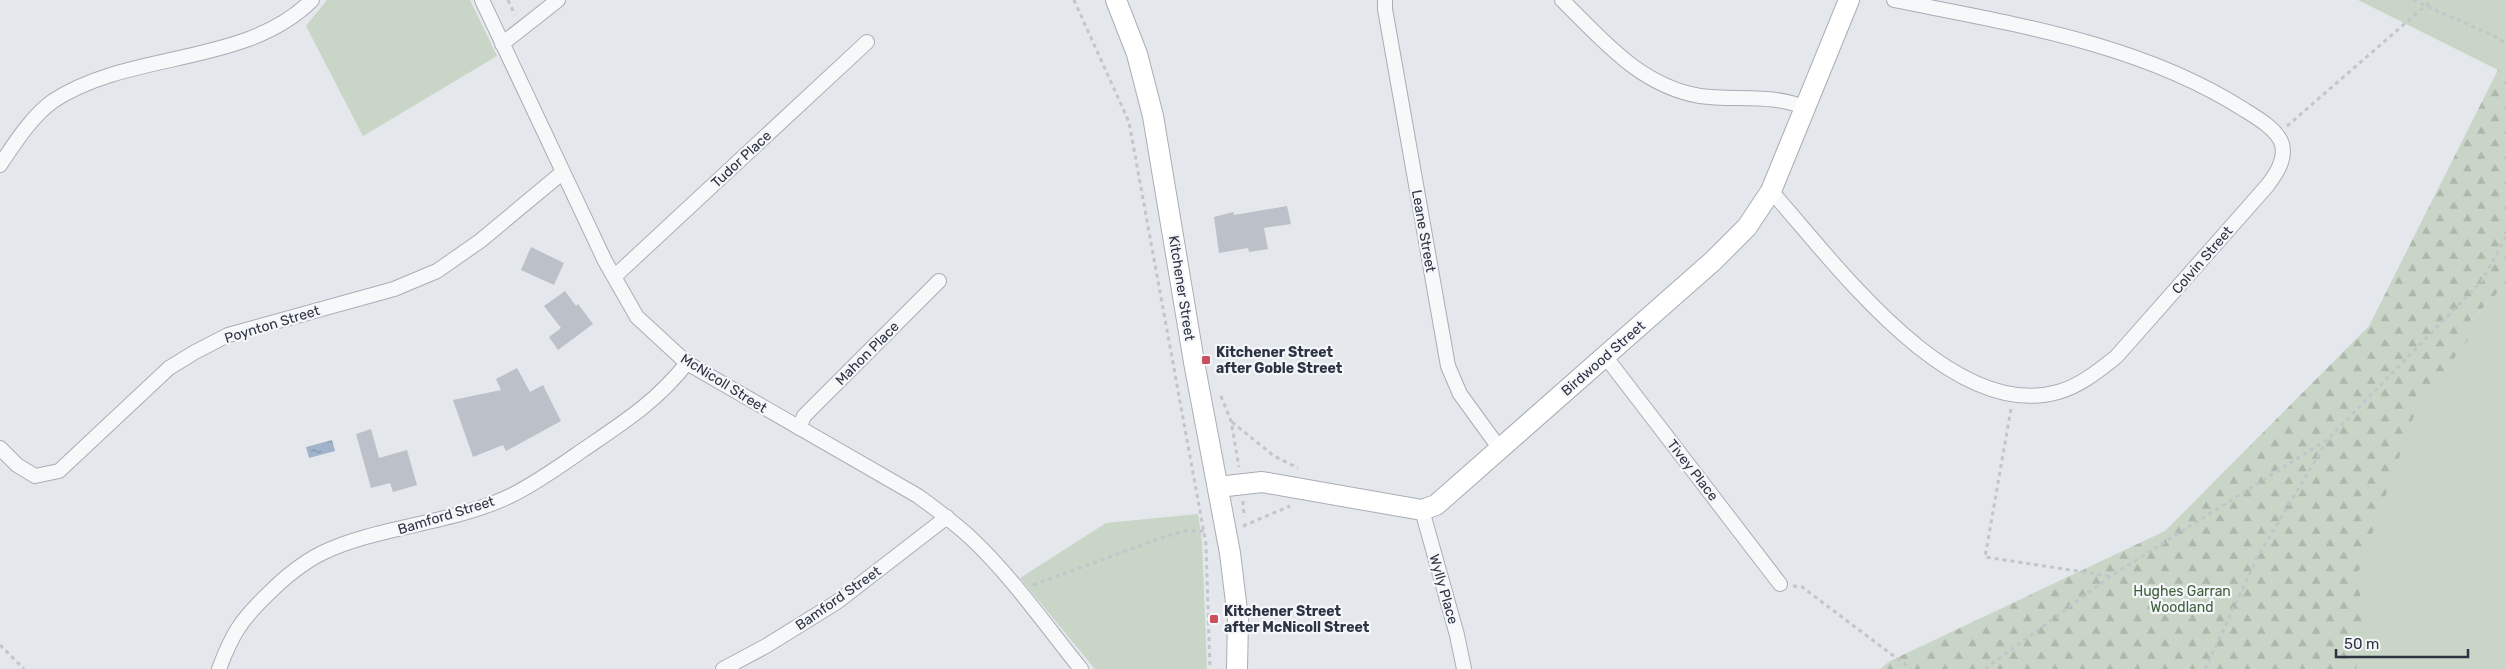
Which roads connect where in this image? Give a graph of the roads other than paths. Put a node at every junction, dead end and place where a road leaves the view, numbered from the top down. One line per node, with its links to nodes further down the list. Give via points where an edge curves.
1 (312, 0): 12 (street, via 288,21 252,38 122,73 84,86 53,102 34,119)
2 (482, 0): 10 (street, McNicoll Street)
3 (558, 0): 10 (street)
4 (1116, 0): 22 (street, Kitchener Street, via 1137,54 1153,116)
5 (1385, 0): 21 (street, Leane Street, via 1448,366 1460,394)
6 (1562, 0): 11 (street, via 1634,69 1664,87 1700,96 1791,102)
7 (1849, 0): 11 (street, Birdwood Street)
8 (1894, 0): 14 (street, Colvin Street, via 2025,27 2156,64 2220,94 2267,124 2282,144 2280,167 2116,357 2090,378 2057,392 2022,396 1986,389 1950,371 1917,347 1851,283)
9 (867, 42): 15 (street, Tudor Place)
10 (502, 44): 13 (street, McNicoll Street)
11 (1805, 108): 14 (street, Birdwood Street)
12 (0, 165)
13 (563, 172): 15 (street, McNicoll Street); 20 (street, Poynton Street, via 480,241 437,271 394,288 228,336 195,352 169,368 59,471 35,476 17,465)
14 (1771, 191): 17 (street, Birdwood Street, via 1747,227)
15 (614, 277): 18 (street, McNicoll Street, via 637,317)
16 (939, 281): 19 (street, Mahon Place, via 804,416)
17 (1605, 356): 21 (street, Birdwood Street); 25 (street, Tivey Place)
18 (687, 363): 19 (street, McNicoll Street); 26 (street, Bamford Street, via 668,388 644,409 510,496 360,540 314,558 283,579 244,618 227,646)
19 (799, 428): 24 (street, McNicoll Street, via 918,496)
20 (0, 448)
21 (1500, 449): 23 (street, Birdwood Street, via 1436,505)
22 (1218, 487): 23 (street, via 1262,482); 29 (street, Kitchener Street, via 1238,619)
23 (1422, 510): 30 (street, Wylly Place)
24 (947, 517): 27 (street, Bamford Street, via 837,602); 28 (street, McNicoll Street, via 973,540 1020,593)
25 (1780, 584)
26 (219, 669)
27 (723, 669)
28 (1081, 669)
29 (1237, 669)
30 (1464, 669)

